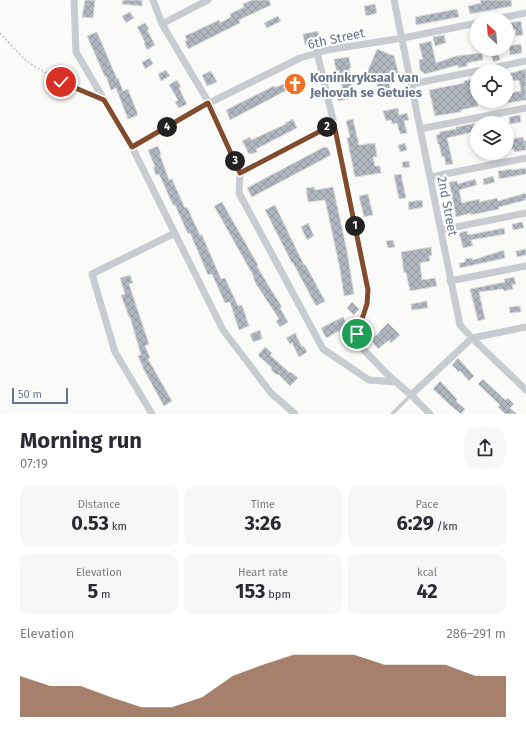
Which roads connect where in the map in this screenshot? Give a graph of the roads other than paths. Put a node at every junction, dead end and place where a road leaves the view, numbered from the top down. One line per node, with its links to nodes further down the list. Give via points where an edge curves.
1 (74, 0): 19 (street, via 76,52)
2 (153, 0): 7 (street)
3 (208, 0): 7 (street)
4 (394, 0): 9 (street, 2nd Street)
5 (526, 13): 6 (street)
6 (514, 15)
7 (162, 24): 15 (street)
8 (470, 24): 9 (street, 6th Street)
9 (403, 38): 10 (street, 6th Street); 14 (street, 2nd Street)
10 (317, 52): 15 (street, 6th Street); 17 (street)
11 (526, 61): 12 (street)
12 (512, 64)
13 (470, 73): 14 (street)
14 (412, 84): 18 (street, 2nd Street)
15 (208, 103): 19 (street, 6th Street); 21 (street)
16 (526, 108): 18 (street)
17 (334, 124): 21 (street); 30 (street, via 368,290 367,304 357,334 359,345)
18 (420, 129): 22 (street, 2nd Street)
19 (132, 147): 25 (street)
20 (526, 158): 22 (street)
21 (240, 173): 30 (street, via 239,193 323,349 369,380)
22 (430, 178): 24 (street, 2nd Street)
23 (526, 213): 24 (street)
24 (440, 230): 27 (street, 2nd Street)
25 (175, 233): 33 (street, via 92,274 115,352); 34 (street, via 223,330 271,393)
26 (526, 266): 27 (street)
27 (450, 281): 29 (street, 2nd Street, via 460,325)
28 (526, 327): 29 (street)
29 (472, 338): 31 (street, 2nd Street); 32 (street)
30 (396, 382): 32 (street)
31 (526, 390)
32 (411, 395): 35 (lane); 36 (street)
33 (152, 414)
34 (295, 414)
35 (392, 414)
36 (430, 414)

